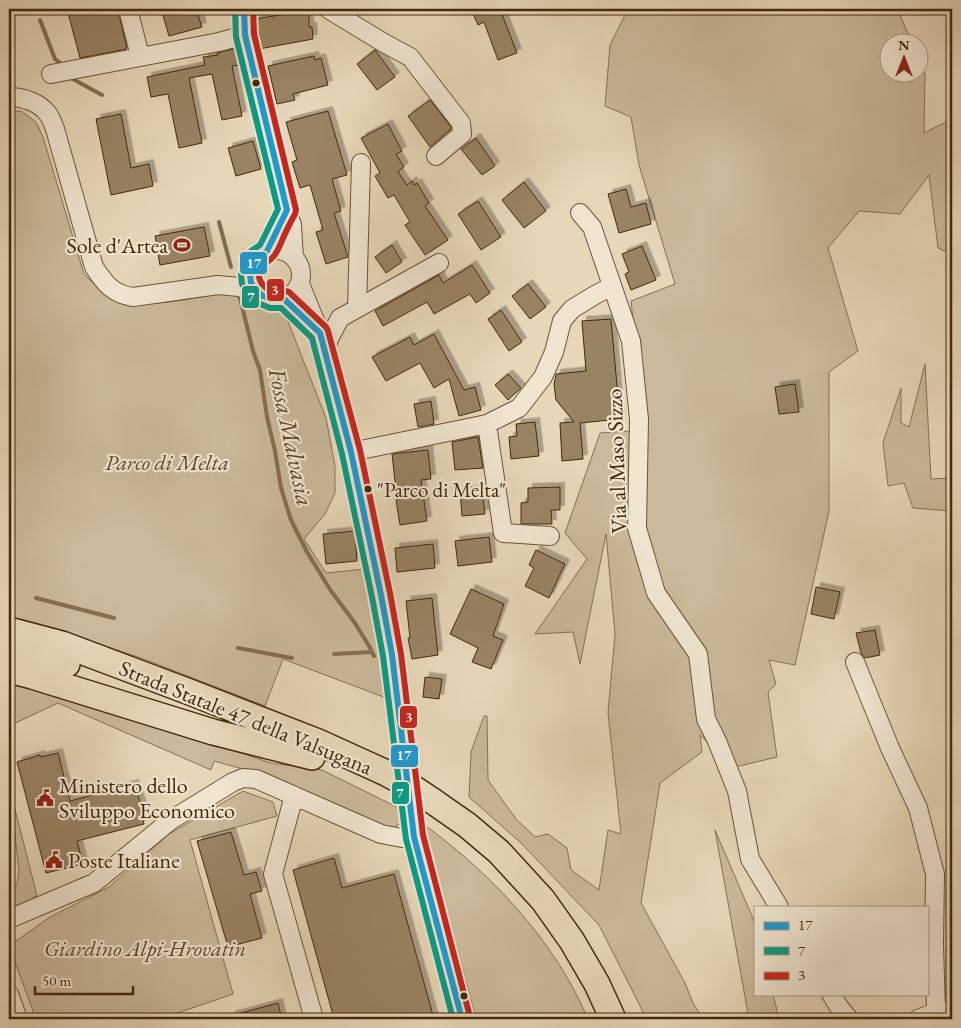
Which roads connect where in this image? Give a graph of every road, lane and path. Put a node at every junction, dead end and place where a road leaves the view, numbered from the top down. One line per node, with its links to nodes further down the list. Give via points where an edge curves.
1 (128, 9): 5 (street)
2 (328, 9): 8 (street, via 410,57 461,123 462,134)
3 (249, 11): 4 (street)
4 (245, 34): 5 (street); 10 (street)
5 (140, 56): 6 (street)
6 (62, 72)
7 (9, 97): 17 (street, via 30,101 49,115 94,267 106,284 123,296 133,297)
8 (436, 156)
9 (361, 163): 21 (street)
10 (287, 210): 12 (street); 13 (street, via 292,225)
11 (580, 213): 18 (street, Via al Maso Sizzo, via 592,227)
12 (267, 251): 13 (street, via 282,250); 15 (street, via 256,259)
13 (294, 258): 16 (street, via 301,270)
14 (439, 263): 21 (street)
15 (251, 269): 17 (street); 19 (street, via 250,280)
16 (300, 284): 20 (street); 22 (street)
17 (218, 285): 19 (street)
18 (612, 286): 24 (street, via 572,309 562,321 543,377 519,408); 36 (street, Via al Maso Sizzo, via 631,341 639,420 637,528 656,593 698,654 706,719 737,791 750,859)
19 (257, 293): 20 (street, via 270,300)
20 (284, 299): 22 (street)
21 (357, 308): 23 (street, via 340,318)
22 (320, 333): 23 (street)
23 (324, 351): 25 (street)
24 (486, 424): 25 (street); 26 (street, via 504,533)
25 (351, 452): 35 (street, via 392,655)
26 (550, 536)
27 (9, 630): 32 (highway, Strada Statale 47 della Valsugana, via 62,644 318,742)
28 (9, 647): 31 (highway, Strada Statale 47 della Valsugana, via 60,661)
29 (856, 662): 40 (street, via 918,808 935,874 934,944)
30 (9, 670): 31 (highway, via 213,732)
31 (312, 757): 32 (highway, Strada Statale 47 della Valsugana)
32 (383, 781): 34 (highway, Strada Statale 47 della Valsugana)
33 (293, 795): 35 (street, via 381,834); 37 (street, via 250,778 233,782 171,820 94,883); 42 (street, via 274,874)
34 (433, 811): 44 (highway, Strada Statale 47 della Valsugana, via 527,907 557,947 582,989); 45 (highway, Strada Statale 47 della Valsugana, via 467,825 499,852 543,900 592,975)
35 (414, 837): 43 (street)
36 (778, 906)
37 (9, 919)
38 (9, 994): 41 (street)
39 (832, 996): 46 (street)
40 (944, 1011): 47 (street)
41 (18, 1019)
42 (314, 1019)
43 (462, 1019)
44 (595, 1019)
45 (613, 1019)
46 (849, 1019)
47 (918, 1019)

